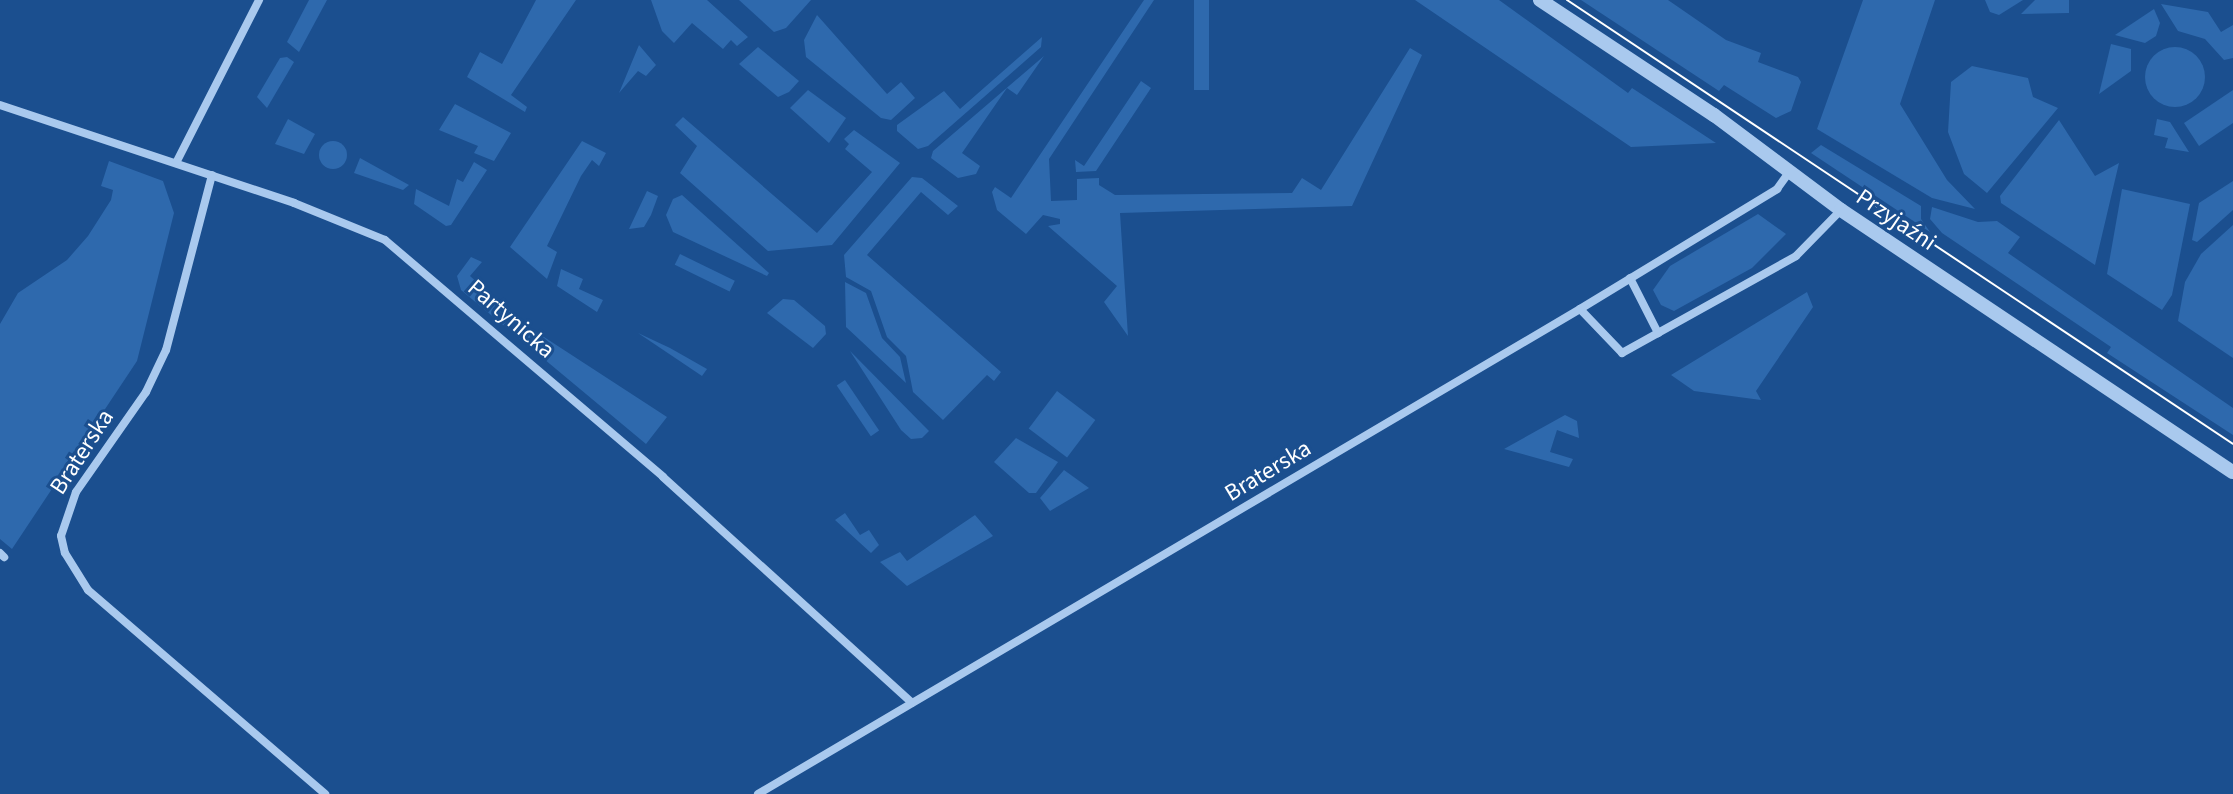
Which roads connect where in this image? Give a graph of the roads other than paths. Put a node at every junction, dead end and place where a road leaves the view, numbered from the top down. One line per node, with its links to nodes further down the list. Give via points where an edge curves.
1 (259, 0): 4 (street)
2 (1540, 0): 5 (street, Przyjaźni)
3 (0, 105): 4 (street, Partynicka)
4 (176, 163): 6 (street, Partynicka)
5 (1790, 171): 7 (street, Przyjaźni); 8 (street, Braterska, via 1777,189)
6 (212, 175): 12 (street, Partynicka, via 385,240 654,469); 13 (street, Braterska, via 166,350 146,392 76,492 61,536 65,553 88,590)
7 (1841, 210): 10 (street, via 1796,256); 11 (street, Przyjaźni)
8 (1630, 278): 9 (street, Braterska); 10 (street)
9 (1580, 309): 10 (street, via 1622,353); 12 (street, Braterska)
10 (1658, 333)
11 (2233, 472)
12 (912, 703): 14 (street, Braterska)
13 (325, 794)
14 (758, 794)

